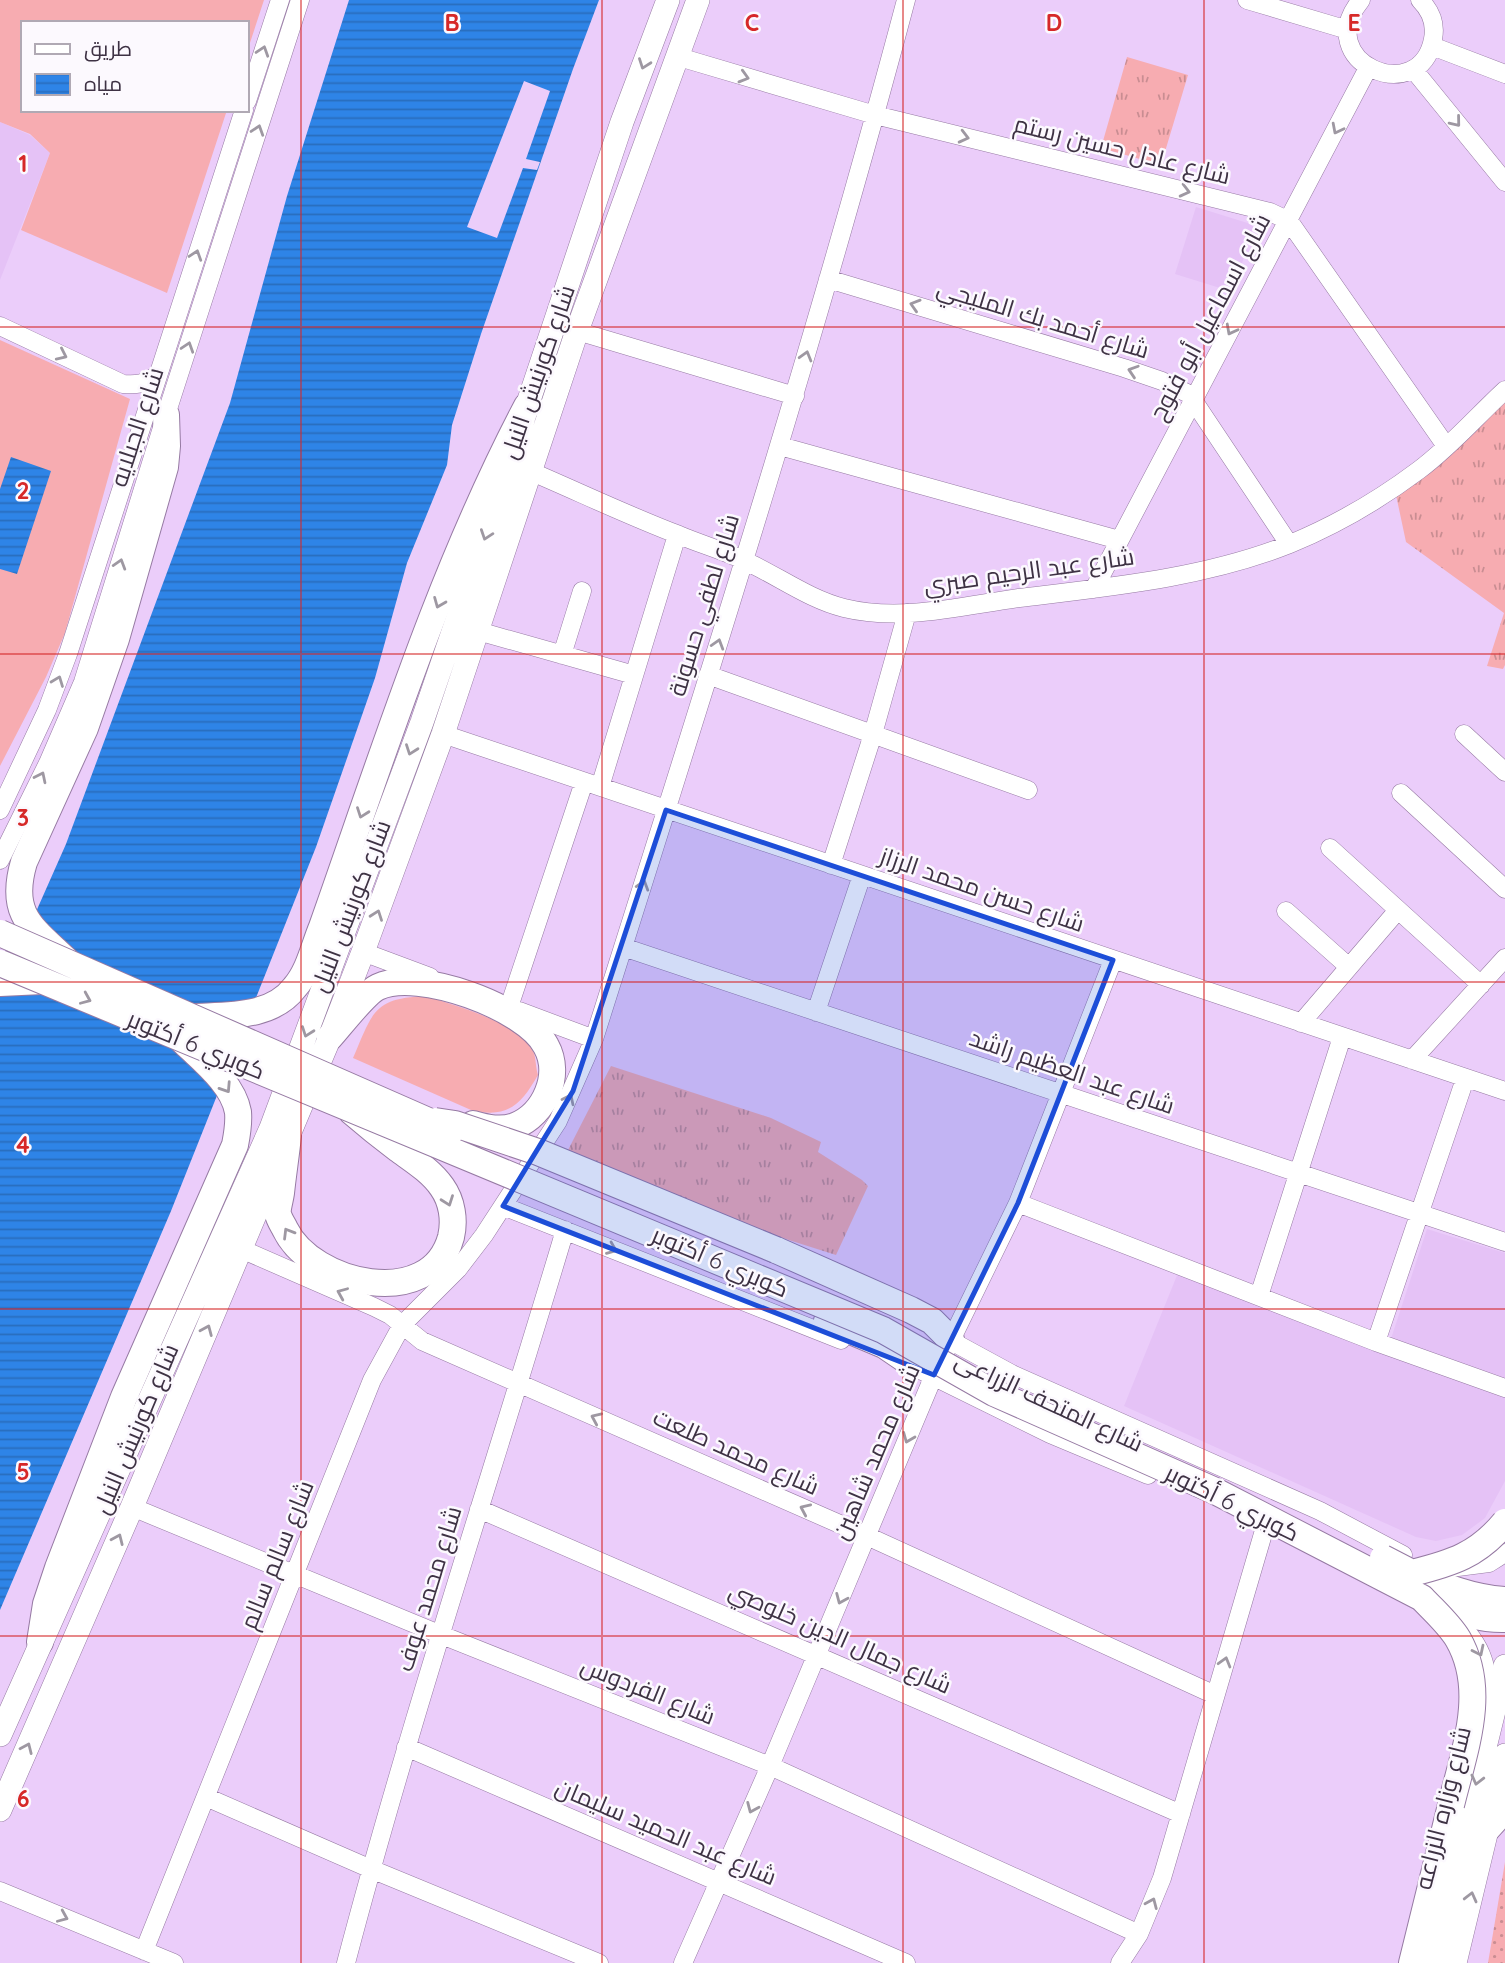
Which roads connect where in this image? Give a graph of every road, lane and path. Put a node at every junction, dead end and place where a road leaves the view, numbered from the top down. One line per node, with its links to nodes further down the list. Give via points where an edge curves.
1 (280, 0): 15 (street, one-way to 1)
2 (300, 0): 28 (street, شارع الجبلايه, one-way to 2)
3 (668, 0): 27 (main road, شارع كورنيش النيل, one-way to 27)
4 (698, 0): 11 (main road, شارع كورنيش النيل)
5 (906, 0): 17 (street, شارع لطفي حسونة)
6 (1247, 0): 9 (street)
7 (1361, 0): 9 (street)
8 (1420, 0): 10 (street, via 1433,20)
9 (1348, 30): 12 (street, via 1351,47)
10 (1432, 46): 13 (street); 14 (street)
11 (679, 57): 17 (street, شارع عادل حسين رستم, one-way to 17); 22 (main road, شارع كورنيش النيل)
12 (1368, 68): 13 (street, via 1391,75); 19 (street, شارع اسماعيل أبو فتوح, one-way to 19)
13 (1413, 69): 18 (street, one-way to 18)
14 (1505, 74)
15 (248, 98)
16 (243, 112): 23 (street, شارع الجبلايه, one-way to 16)
17 (875, 115): 19 (street, شارع عادل حسين رستم, one-way to 19, via 1270,212); 20 (street, شارع لطفي حسونة)
18 (1505, 182)
19 (1289, 221): 26 (street, شارع اسماعيل أبو فتوح, one-way to 26); 30 (street)
20 (828, 279): 25 (street, شارع لطفي حسونة, one-way to 20); 26 (street, شارع أحمد بك المليجي, one-way to 20, via 1162,381 1124,368)
21 (0, 326): 23 (street, one-way to 23, via 123,384 146,383)
22 (577, 331): 25 (street); 31 (main road, شارع كورنيش النيل)
23 (156, 376): 50 (street, شارع الجبلايه, one-way to 23, via 68,654)
24 (1505, 390): 30 (street, شارع عبد الرحيم صبري)
25 (795, 396): 29 (street, شارع لطفي حسونة)
26 (1193, 400): 33 (street, شارع اسماعيل أبو فتوح); 34 (street, شارع أحمد بك المليجي)
27 (527, 406): 73 (highway, one-way to 73, via 491,475 418,656 322,927 295,988 261,1010); 113 (main road, شارع كورنيش النيل, one-way to 113, via 422,722 271,1128)
28 (166, 415): 53 (street, شارع الجبلايه, one-way to 28, via 83,682); 64 (highway, via 164,467 116,639 85,728 18,881 29,924)
29 (780, 446): 33 (street); 35 (street, شارع لطفي حسونة)
30 (1446, 446): 34 (street, شارع عبد الرحيم صبري, via 1381,498)
31 (532, 472): 32 (street, شارع عبد الرحيم صبري); 39 (main road, شارع كورنيش النيل)
32 (677, 535): 35 (street, شارع عبد الرحيم صبري); 41 (street)
33 (1119, 540): 36 (street, شارع اسماعيل أبو فتوح)
34 (1289, 544): 36 (street, شارع عبد الرحيم صبري, via 1232,563)
35 (744, 560): 38 (street, شارع عبد الرحيم صبري, via 842,607); 42 (street, شارع لطفي حسونة, one-way to 35)
36 (1094, 589): 38 (street, شارع عبد الرحيم صبري)
37 (582, 591): 40 (street)
38 (907, 613): 44 (street)
39 (478, 631): 40 (street); 43 (main road, شارع كورنيش النيل)
40 (562, 655): 41 (street)
41 (634, 675): 47 (street)
42 (708, 675): 44 (street); 51 (street, شارع لطفي حسونة)
43 (443, 734): 47 (street, شارع حسن محمد الرزاز); 61 (main road, شارع كورنيش النيل, one-way to 43)
44 (873, 734): 48 (street); 54 (street)
45 (1464, 734): 46 (street)
46 (1505, 772)
47 (592, 784): 51 (street, شارع حسن محمد الرزاز); 71 (street)
48 (1028, 790)
49 (1401, 793): 56 (street)
50 (0, 810)
51 (666, 810): 54 (street, شارع حسن محمد الرزاز); 60 (street, شارع لطفي حسونة, one-way to 51)
52 (1330, 848): 57 (street)
53 (0, 860)
54 (831, 865): 55 (street, شارع حسن محمد الرزاز)
55 (862, 875): 63 (street, شارع حسن محمد الرزاز); 70 (street)
56 (1505, 888)
57 (1398, 910): 66 (street); 69 (street)
58 (1286, 911): 66 (street)
59 (0, 933): 64 (highway, كوبري 6 أكتوبر, bridge)
60 (623, 947): 70 (street, شارع عبد العظيم راشد); 76 (street, شارع لطفي حسونة)
61 (363, 952): 71 (street); 74 (main road, شارع كورنيش النيل)
62 (1505, 958): 69 (street)
63 (1113, 960): 72 (street, شارع حسن محمد الرزاز); 80 (street, شارع محمد شاهين)
64 (69, 963): 73 (highway, كوبري 6 أكتوبر, bridge)
65 (0, 964): 67 (highway, كوبري 6 أكتوبر, bridge)
66 (1349, 967): 72 (street)
67 (41, 981): 68 (highway); 73 (highway, كوبري 6 أكتوبر, one-way to 73, bridge)
68 (0, 984)
69 (1480, 985): 77 (street)
70 (816, 1012): 80 (street, شارع عبد العظيم راشد)
71 (515, 1013): 74 (highway, via 459,992 391,982 375,988); 76 (street); 81 (highway, bridge, via 537,1031 552,1066 551,1085 543,1102 514,1126 496,1130 475,1125 408,1100)
72 (1301, 1023): 75 (street, شارع حسن محمد الرزاز)
73 (186, 1028): 81 (highway, كوبري 6 أكتوبر, bridge); 113 (highway, one-way to 113, via 238,1110 235,1145 124,1397 58,1568)
74 (330, 1037): 84 (main road, شارع كورنيش النيل)
75 (1342, 1037): 77 (street, شارع حسن محمد الرزاز); 86 (street)
76 (594, 1039): 85 (street, شارع لطفي حسونة, one-way to 76, via 568,1101)
77 (1412, 1060): 78 (street, شارع حسن محمد الرزاز)
78 (1465, 1079): 79 (street, شارع حسن محمد الرزاز); 89 (street)
79 (1505, 1091)
80 (1059, 1093): 86 (street, شارع عبد العظيم راشد); 87 (street, شارع محمد شاهين)
81 (348, 1097): 82 (highway, كوبري 6 أكتوبر, bridge); 83 (highway, كوبري 6 أكتوبر, bridge); 84 (highway, one-way to 84, bridge, via 431,1174 449,1201 453,1216 448,1246 430,1270 403,1283 387,1283 341,1276 302,1252 278,1214)
82 (426, 1120): 95 (highway, bridge, via 456,1124 538,1152 776,1250 911,1310 932,1321); 106 (highway, كوبري 6 أكتوبر, bridge, via 901,1321 1000,1380)
83 (388, 1124): 97 (highway, via 449,1163 884,1345); 109 (highway, كوبري 6 أكتوبر, bridge, via 883,1330 994,1393 1213,1490)
84 (288, 1136): 92 (main road, شارع كورنيش النيل)
85 (534, 1158): 88 (street, شارع لطفي حسونة); 95 (street, شارع المتحف الزراعى)
86 (1299, 1174): 89 (street, شارع عبد العظيم راشد); 93 (street)
87 (1017, 1203): 93 (street); 95 (street, شارع محمد شاهين)
88 (503, 1206): 90 (street, شارع المتحف الزراعى); 94 (street, شارع سالم سالم, via 458,1269)
89 (1421, 1215): 91 (street, شارع عبد العظيم راشد); 96 (street)
90 (565, 1230): 97 (street, شارع المتحف الزراعى, one-way to 97); 98 (street, شارع محمد عوف)
91 (1505, 1242)
92 (241, 1249): 94 (street, شارع محمد طلعت, one-way to 92, via 374,1307); 100 (main road, شارع كورنيش النيل, one-way to 92)
93 (1259, 1296): 96 (street)
94 (402, 1325): 98 (street, شارع محمد طلعت, via 422,1341); 107 (street, شارع سالم سالم, via 372,1380)
95 (951, 1340): 97 (street, شارع محمد شاهين); 106 (street, شارع المتحف الزراعى, via 1012,1374 1320,1511)
96 (1376, 1342): 99 (street)
97 (923, 1370): 103 (street, شارع المتحف الزراعى, via 1050,1434); 104 (street, شارع محمد شاهين, one-way to 104)
98 (519, 1384): 101 (street, شارع محمد عوف); 104 (street, شارع محمد طلعت, one-way to 98)
99 (1505, 1388)
100 (132, 1507): 107 (street, شارع الفردوس); 124 (main road, شارع كورنيش النيل, one-way to 100)
101 (479, 1509): 112 (street, شارع محمد عوف); 114 (street, شارع جمال الدين خلوصي)
102 (1505, 1522): 106 (highway, bridge, via 1478,1549 1437,1567)
103 (1265, 1527): 108 (street, شارع المتحف الزراعى); 116 (street, one-way to 103)
104 (867, 1536): 114 (street, شارع محمد شاهين, one-way to 114); 116 (street, شارع محمد طلعت)
105 (1505, 1553): 106 (street, شارع المتحف الزراعى, via 1470,1567)
106 (1406, 1564): 108 (street); 110 (highway, كوبري 6 أكتوبر, via 1455,1591)
107 (296, 1574): 112 (street, شارع الفردوس); 122 (street, شارع سالم سالم)
108 (1382, 1583): 117 (street, شارع المتحف الزراعى, one-way to 117, via 1450,1616 1468,1632 1482,1653 1489,1676)
109 (1422, 1598): 111 (highway, via 1463,1613); 138 (highway, bridge, via 1459,1640 1474,1695)
110 (1505, 1600)
111 (1505, 1619)
112 (439, 1634): 119 (street, شارع محمد عوف); 121 (street, شارع الفردوس)
113 (40, 1642): 118 (main road, شارع كورنيش النيل)
114 (817, 1654): 121 (street, شارع محمد شاهين); 125 (street, شارع جمال الدين خلوصي)
115 (1505, 1666): 117 (main road, شارع وزاره الزراعه)
116 (1215, 1695): 125 (street)
117 (1490, 1729): 139 (main road, شارع وزاره الزراعه, one-way to 139)
118 (0, 1735)
119 (406, 1747): 127 (street, شارع محمد عوف); 128 (street, شارع عبد الحميد سليمان)
120 (1505, 1755): 126 (main road, شارع وزاره الزراعه)
121 (770, 1766): 128 (street, شارع محمد شاهين, one-way to 128); 130 (street, شارع الفردوس)
122 (206, 1797): 127 (street); 131 (street, شارع سالم سالم)
123 (1505, 1809): 126 (highway)
124 (0, 1810)
125 (1181, 1814): 130 (street, one-way to 125, via 1163,1878)
126 (1487, 1829): 140 (main road, شارع وزاره الزراعه, one-way to 126)
127 (371, 1869): 133 (street, شارع محمد عوف); 134 (street)
128 (720, 1881): 135 (street, شارع محمد شاهين); 136 (street, شارع عبد الحميد سليمان)
129 (0, 1891): 131 (street, one-way to 131)
130 (1139, 1934): 137 (street)
131 (144, 1951): 132 (street)
132 (174, 1963)
133 (346, 1963)
134 (599, 1963)
135 (683, 1963)
136 (906, 1963)
137 (1120, 1963)
138 (1412, 1963)
139 (1432, 1963)
140 (1455, 1963)

